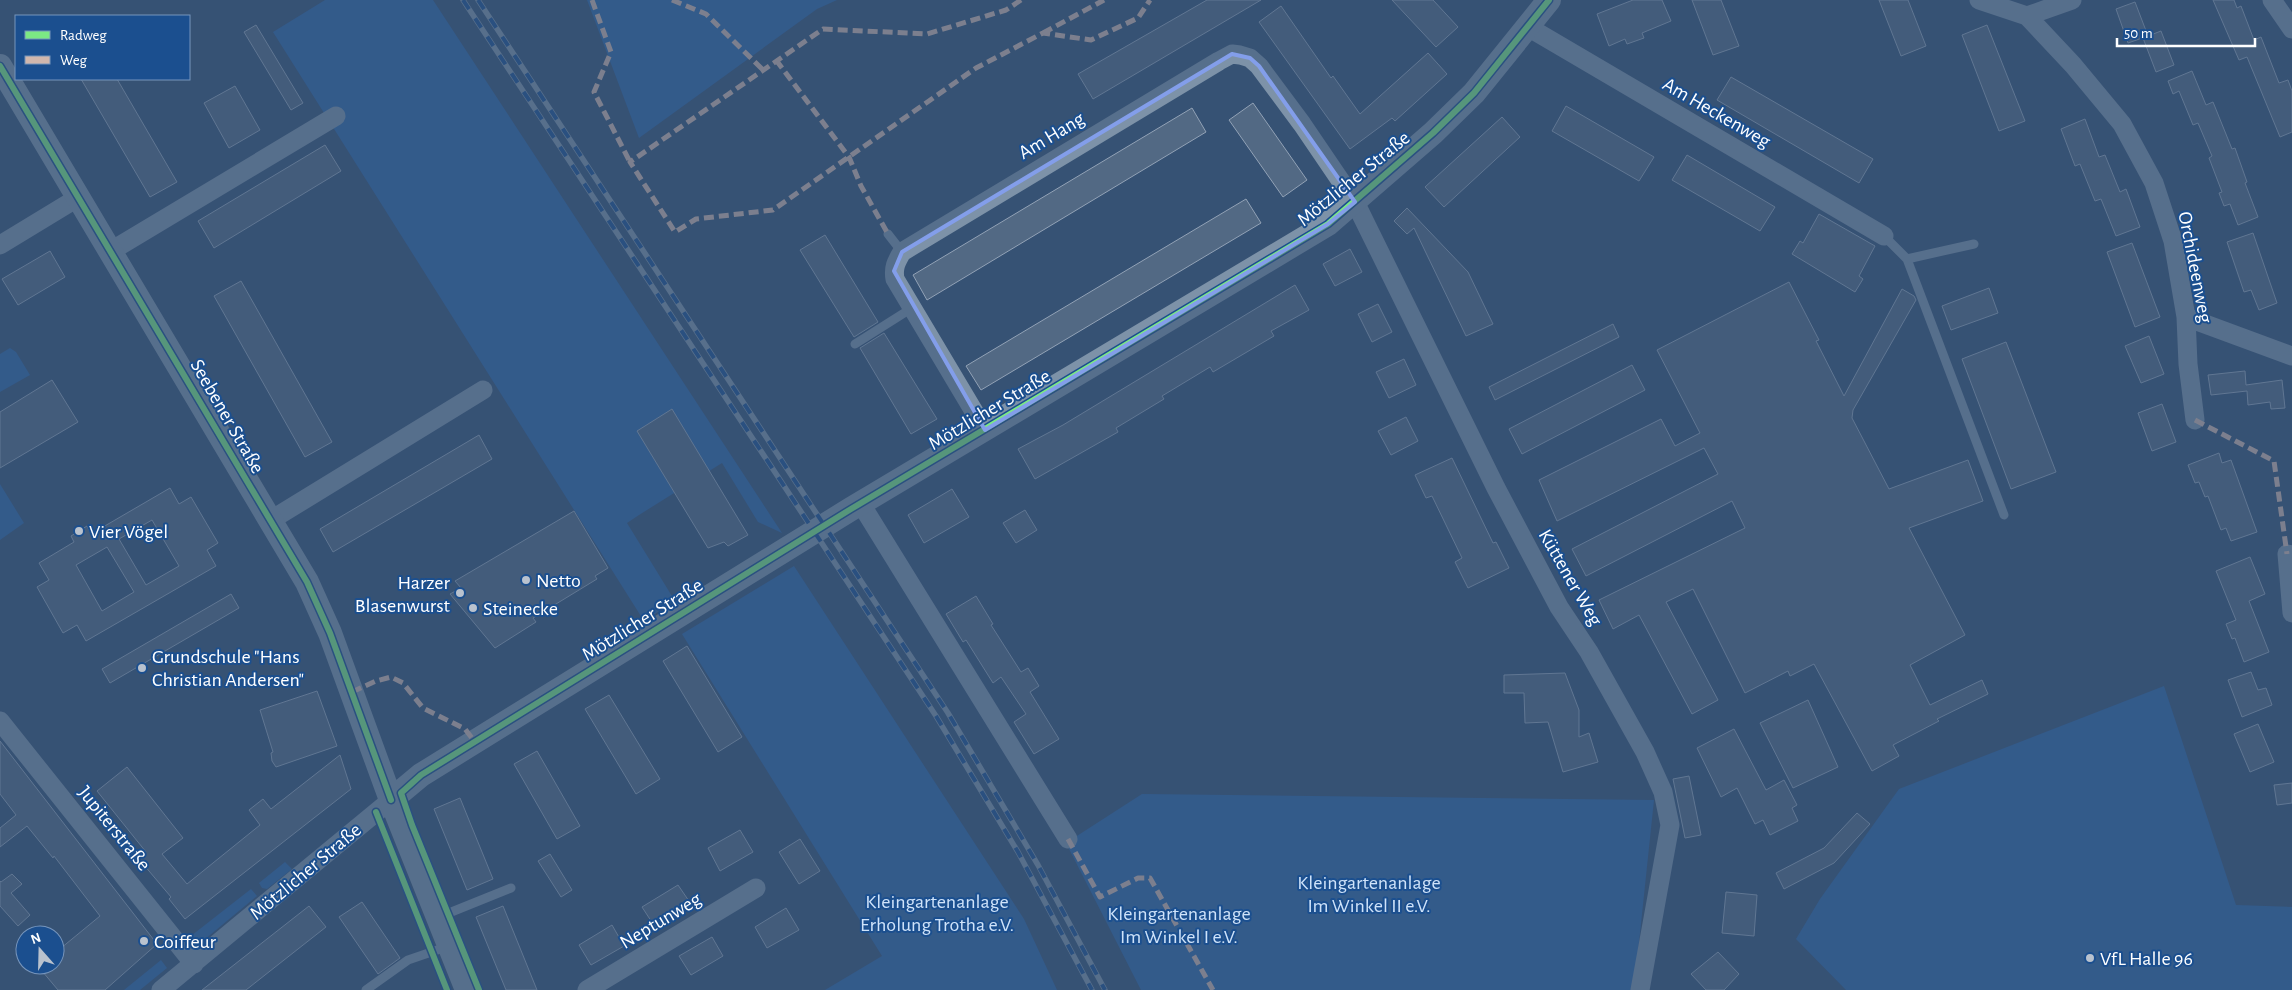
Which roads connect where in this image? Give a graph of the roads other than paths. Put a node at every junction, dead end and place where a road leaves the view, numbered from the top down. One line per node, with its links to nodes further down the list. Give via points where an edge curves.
1 (1549, 0): 6 (street, Mötzlicher Straße)
2 (1979, 0): 5 (street)
3 (2072, 0): 5 (street)
4 (2272, 0): 7 (street)
5 (2027, 16): 20 (street, Orchideenweg, via 2122,124 2138,151 2154,183 2173,241)
6 (1528, 27): 11 (street, Mötzlicher Straße, via 1474,93); 13 (street, Am Heckenweg)
7 (2292, 29)
8 (0, 66): 10 (street, Seebener Straße)
9 (336, 116): 16 (street)
10 (79, 197): 15 (street); 16 (street, Seebener Straße)
11 (1355, 202): 17 (street, Am Hang, via 1259,66 1250,58 1232,54); 25 (street, Mötzlicher Straße, via 1328,224); 43 (street, Küttener Weg, via 1496,488 1559,607 1589,652 1645,752 1663,792 1670,826)
12 (888, 234): 17 (lane)
13 (1884, 236): 18 (lane)
14 (1974, 244): 18 (lane)
15 (0, 246)
16 (111, 251): 28 (street, Seebener Straße)
17 (902, 252): 19 (street, via 896,262 895,279)
18 (1907, 259): 27 (lane)
19 (912, 308): 21 (lane); 25 (street)
20 (2186, 318): 22 (street); 24 (street, Orchideenweg)
21 (855, 344)
22 (2292, 356)
23 (483, 390): 28 (street)
24 (2195, 420)
25 (985, 430): 26 (street, Mötzlicher Straße)
26 (860, 504): 32 (street, Mötzlicher Straße, via 421,775); 33 (street)
27 (2004, 515)
28 (271, 520): 32 (street, Seebener Straße, via 308,582 330,633)
29 (2289, 555): 30 (street)
30 (2292, 613)
31 (0, 721): 38 (street, Jupiterstraße)
32 (391, 800): 36 (street, Seebener Straße); 38 (street, Mötzlicher Straße)
33 (1068, 839)
34 (511, 888): 36 (lane)
35 (756, 888): 42 (street, Neptunweg)
36 (438, 918): 37 (street, Seebener Straße)
37 (449, 946): 40 (lane, via 408,960); 41 (street, Seebener Straße)
38 (194, 964): 39 (street, Mötzlicher Straße)
39 (161, 990)
40 (366, 990)
41 (467, 990)
42 (587, 990)
43 (1640, 990)

